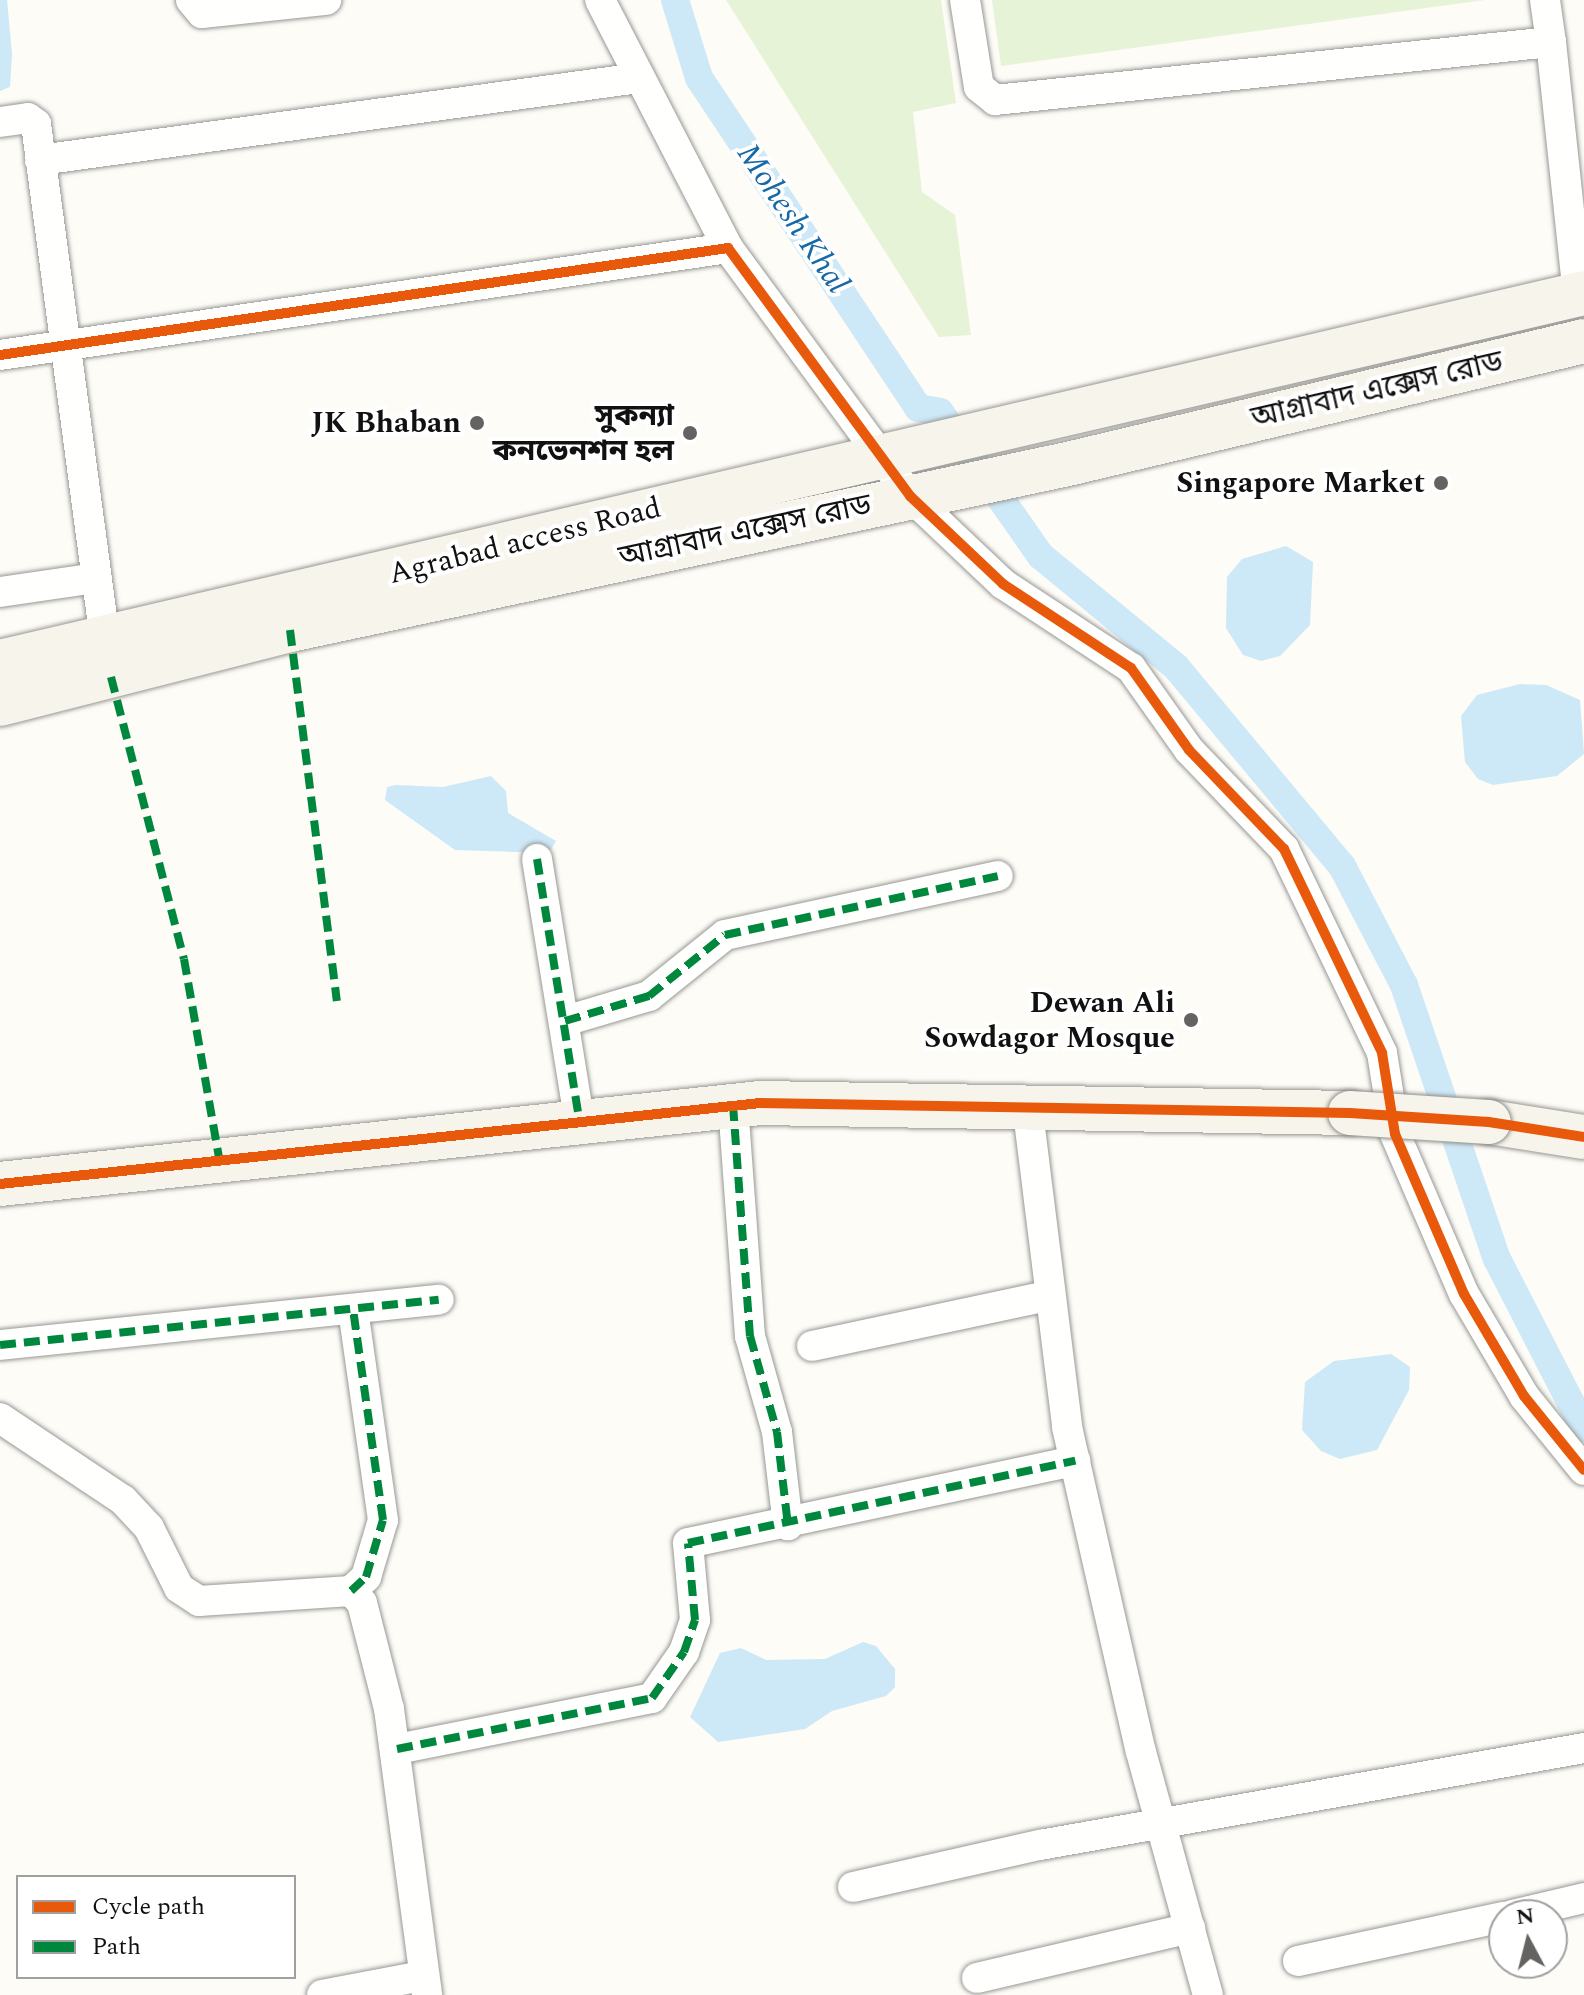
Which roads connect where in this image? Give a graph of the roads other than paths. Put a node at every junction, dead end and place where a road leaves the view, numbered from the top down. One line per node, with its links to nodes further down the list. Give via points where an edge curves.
1 (191, 0): 2 (street, via 202,13)
2 (326, 0)
3 (600, 0): 7 (street)
4 (965, 0): 6 (street, via 979,87 995,100)
5 (1545, 0): 6 (street)
6 (1551, 42): 11 (street)
7 (639, 78): 9 (street); 10 (street)
8 (0, 122): 9 (street, via 34,119)
9 (40, 160): 13 (street)
10 (728, 248): 13 (street); 16 (street)
11 (1581, 293): 12 (main road); 15 (main road, আগ্রাবাদ এক্সেস রোড)
12 (1584, 342): 17 (main road, আগ্রাবাদ এক্সেস রোড)
13 (65, 346): 14 (street); 18 (street)
14 (0, 355)
15 (1050, 420): 16 (main road, Agrabad access Road)
16 (895, 451): 17 (street); 20 (main road, Agrabad access Road)
17 (919, 494): 22 (main road, আগ্রাবাদ এক্সেস রোড, via 290,630); 38 (street, via 1003,584 1131,668 1189,750 1284,849 1382,1053 1395,1134 1464,1294 1516,1385)
18 (96, 578): 19 (street); 20 (street)
19 (0, 592)
20 (105, 640): 21 (main road, Agrabad access Road)
21 (0, 662)
22 (0, 704)
23 (537, 859): 25 (street)
24 (998, 876): 25 (street, via 725,935 649,996)
25 (565, 1021): 28 (street)
26 (733, 1105): 27 (main road); 28 (main road); 39 (street, via 750,1336 777,1432)
27 (1028, 1112): 29 (main road, bridge, via 1350,1113 1489,1122); 31 (street)
28 (579, 1119): 30 (main road)
29 (1584, 1137)
30 (0, 1184)
31 (1048, 1296): 35 (street); 37 (street)
32 (439, 1300): 33 (street)
33 (353, 1309): 34 (street); 40 (street, via 383,1520 366,1577)
34 (0, 1345)
35 (812, 1346)
36 (0, 1418): 40 (street, via 123,1500 149,1528 179,1588 199,1601)
37 (1075, 1461): 39 (street); 43 (street)
38 (1584, 1470)
39 (788, 1525): 42 (street, via 688,1543 695,1620 684,1652 652,1698)
40 (351, 1591): 42 (street, via 362,1603)
41 (1584, 1748): 43 (street)
42 (397, 1749): 49 (street)
43 (1162, 1825): 44 (street); 46 (street)
44 (853, 1887)
45 (1488, 1920): 47 (street)
46 (1190, 1928): 48 (street); 51 (street)
47 (1298, 1961)
48 (977, 1978)
49 (425, 1985): 50 (street)
50 (322, 1995)
51 (1208, 1995)

